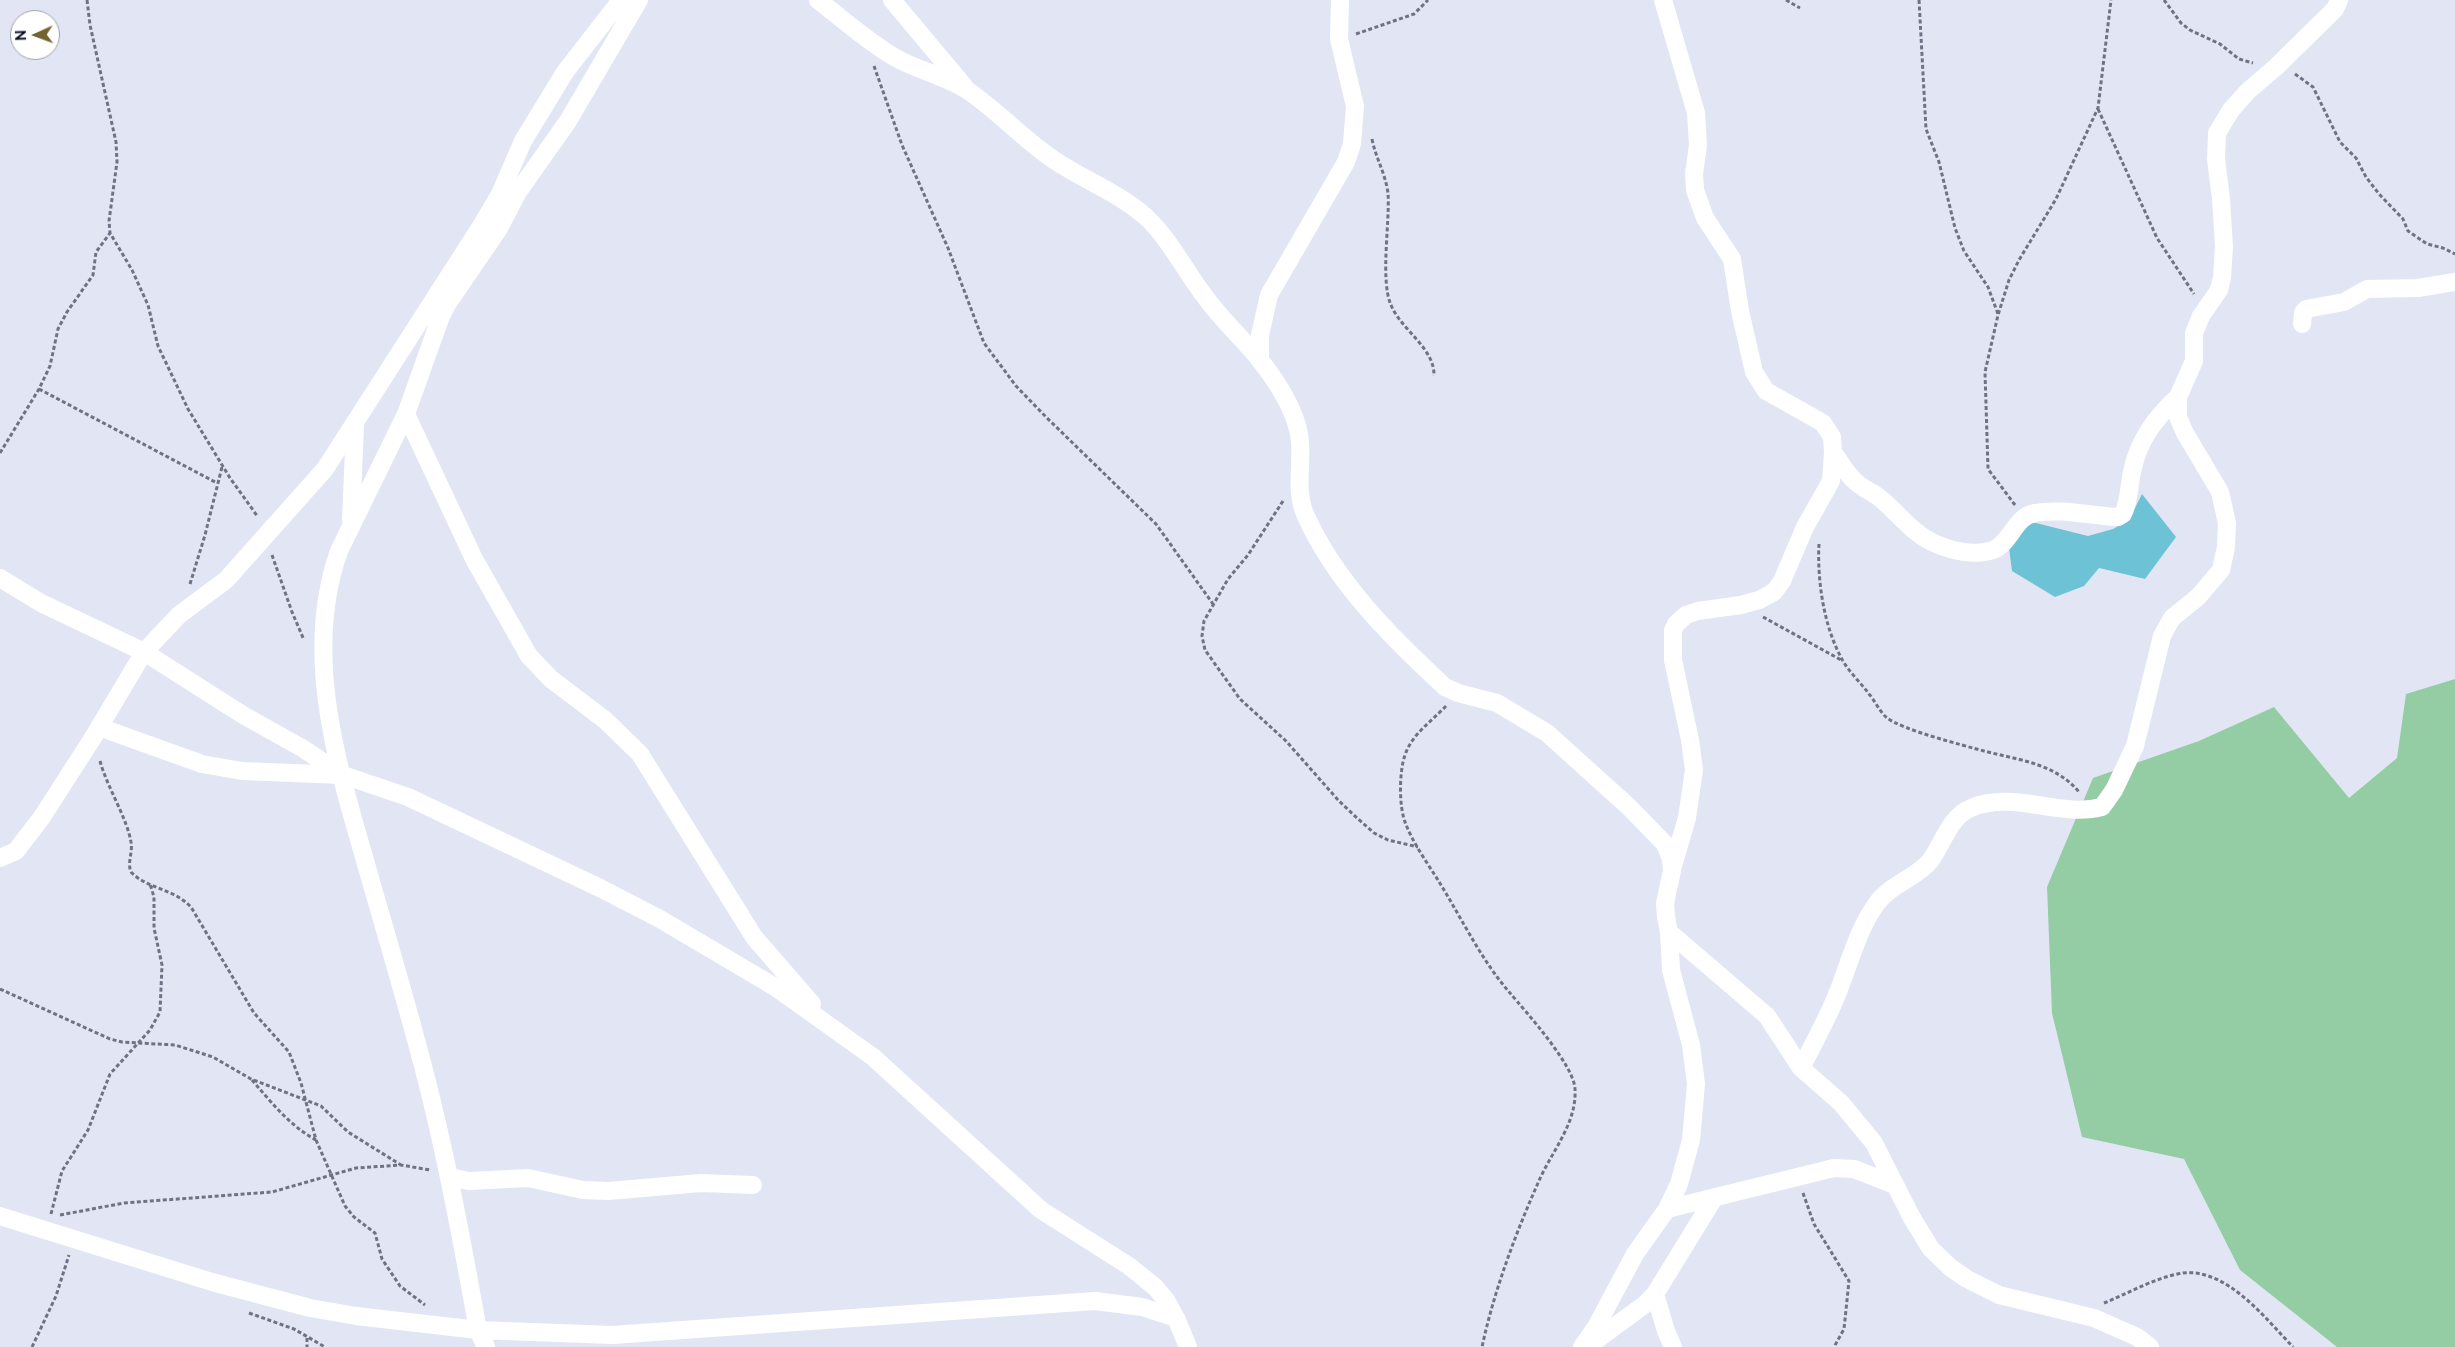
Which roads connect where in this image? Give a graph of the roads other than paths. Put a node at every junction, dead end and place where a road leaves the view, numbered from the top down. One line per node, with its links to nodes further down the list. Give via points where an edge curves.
1 (621, 0): 14 (street, via 565,72 523,141 500,194 481,226)
2 (639, 0): 13 (street, via 568,121 448,302)
3 (818, 0): 8 (street, via 864,37 920,70)
4 (892, 0): 8 (street)
5 (1340, 0): 11 (street, via 1339,39 1355,106 1353,136 1346,162 1269,295 1260,335)
6 (1663, 0): 15 (street, via 1696,113 1695,190 1705,218 1732,259 1754,372 1766,391 1823,423 1832,437)
7 (2339, 0): 12 (street, via 2335,9 2248,91 2218,133 2216,159 2224,246 2222,278 2220,290 2201,316 2194,333 2194,361)
8 (966, 88): 11 (street, via 1056,162 1121,197 1146,217 1221,319)
9 (2455, 282): 10 (street, via 2418,288 2364,290 2344,302 2308,308 2303,313)
10 (2302, 324)
11 (1260, 361): 22 (street, via 1290,406 1298,428 1298,480 1305,514 1345,581 1379,622 1445,687 1498,703 1547,734 1660,838 1669,851)
12 (2178, 397): 15 (street, via 2158,416 2146,434 2135,458 2123,514 2118,518 2033,513 1994,549 1971,552 1933,542 1915,532 1880,498 1855,482); 25 (street, via 2178,417 2185,433 2220,492 2227,523 2222,570 2198,597 2172,618 2162,636 2135,746 2114,790 2102,807 2093,810 2000,802 1971,808 1960,814 1925,868 1896,885 1878,902 1864,924 1835,999)
13 (406, 414): 16 (street); 24 (street, via 474,559 529,656 551,679 605,720 640,754 754,937)
14 (355, 425): 16 (street); 18 (street, via 325,469 226,580 179,615)
15 (1833, 452): 22 (street, via 1830,481 1805,527 1782,581 1768,596 1686,615 1673,630 1672,660 1694,770 1687,818)
16 (351, 526): 20 (street, via 332,573 326,604 322,669 333,740)
17 (0, 578): 18 (street, via 41,603)
18 (144, 652): 19 (street); 20 (street)
19 (97, 731): 20 (street, via 202,764 242,771); 21 (street, via 42,817 16,851)
20 (343, 775): 24 (street, via 408,797 609,892 775,986); 26 (street)
21 (0, 858)
22 (1672, 871): 23 (street, via 1665,903)
23 (1670, 932): 25 (street, via 1767,1016); 30 (street, via 1671,970 1691,1045 1696,1084 1691,1140 1679,1184)
24 (829, 1025): 33 (street, via 873,1057 1041,1210 1129,1266 1155,1287)
25 (1801, 1068): 28 (street, via 1841,1103 1874,1143)
26 (450, 1177): 27 (street, via 469,1181 528,1178 583,1190 608,1191 701,1183); 34 (street)
27 (752, 1185)
28 (1895, 1186): 29 (street, via 1854,1169 1834,1168); 40 (street, via 1931,1249 1967,1279 1999,1295 2094,1318 2137,1337)
29 (1714, 1198): 30 (street); 32 (street)
30 (1666, 1209): 37 (street, via 1635,1254)
31 (8, 1218): 34 (street, via 212,1282 310,1308)
32 (1655, 1294): 38 (street); 39 (street)
33 (1176, 1318): 34 (street, via 1136,1306 1096,1301 612,1335); 36 (street)
34 (478, 1330): 35 (street)
35 (486, 1347)
36 (1188, 1347)
37 (1582, 1347)
38 (1587, 1347)
39 (1673, 1347)
40 (2150, 1347)

